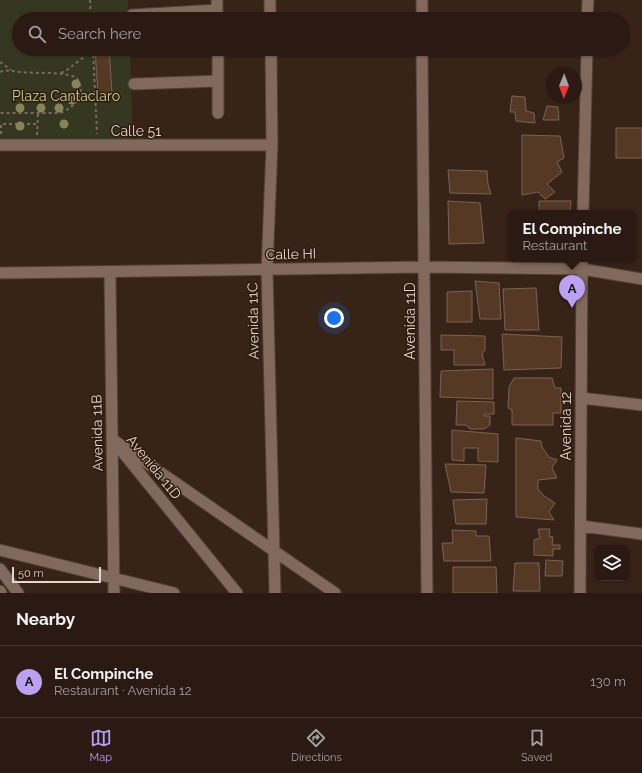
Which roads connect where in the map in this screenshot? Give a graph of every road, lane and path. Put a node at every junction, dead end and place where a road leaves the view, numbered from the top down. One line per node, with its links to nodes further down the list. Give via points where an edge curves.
1 (90, 0): 6 (path)
2 (270, 0): 8 (street)
3 (422, 0): 9 (street)
4 (588, 0): 10 (street)
5 (217, 10): 7 (street)
6 (91, 12)
7 (183, 12)
8 (270, 12)
9 (422, 12)
10 (588, 12)
11 (85, 56): 20 (path)
12 (93, 56): 30 (path)
13 (218, 56): 21 (street)
14 (271, 56): 28 (street, Avenida 11C)
15 (422, 56): 33 (street, Avenida 11D)
16 (587, 56): 31 (street)
17 (0, 62): 18 (path)
18 (11, 70): 19 (path); 20 (path)
19 (0, 72)
20 (60, 73): 25 (path, via 76,77 80,82 77,103 60,113)
21 (218, 81): 22 (street); 24 (street)
22 (134, 84)
23 (0, 113): 25 (path)
24 (218, 113)
25 (38, 114): 26 (path)
26 (38, 124): 27 (path, via 1,124); 29 (path)
27 (1, 145): 29 (street, Calle 51)
28 (272, 145): 30 (street, Calle 51); 34 (street, Avenida 11C)
29 (37, 146): 30 (street, Calle 51)
30 (98, 146)
31 (583, 210)
32 (582, 264): 33 (street, Calle HI); 37 (street, Calle HI); 38 (street, Avenida 12)
33 (424, 267): 34 (street, Calle HI); 52 (street, Avenida 11D)
34 (266, 270): 35 (street, Calle HI); 50 (street, Avenida 11C)
35 (110, 272): 36 (street, Calle HI); 40 (street, Avenida 11B)
36 (0, 273)
37 (642, 279)
38 (581, 398): 39 (street); 41 (street, Avenida 12)
39 (642, 406)
40 (112, 439): 45 (street, Avenida 11B); 49 (street, Avenida 11D); 51 (street, Avenida 11D)
41 (580, 526): 42 (street); 53 (street, Avenida 12)
42 (642, 534)
43 (0, 550): 45 (street)
44 (0, 569): 46 (street)
45 (113, 577): 47 (street, Avenida 11B); 48 (street)
46 (18, 593)
47 (114, 593)
48 (174, 593)
49 (237, 593)
50 (275, 593)
51 (335, 593)
52 (427, 593)
53 (580, 593)

